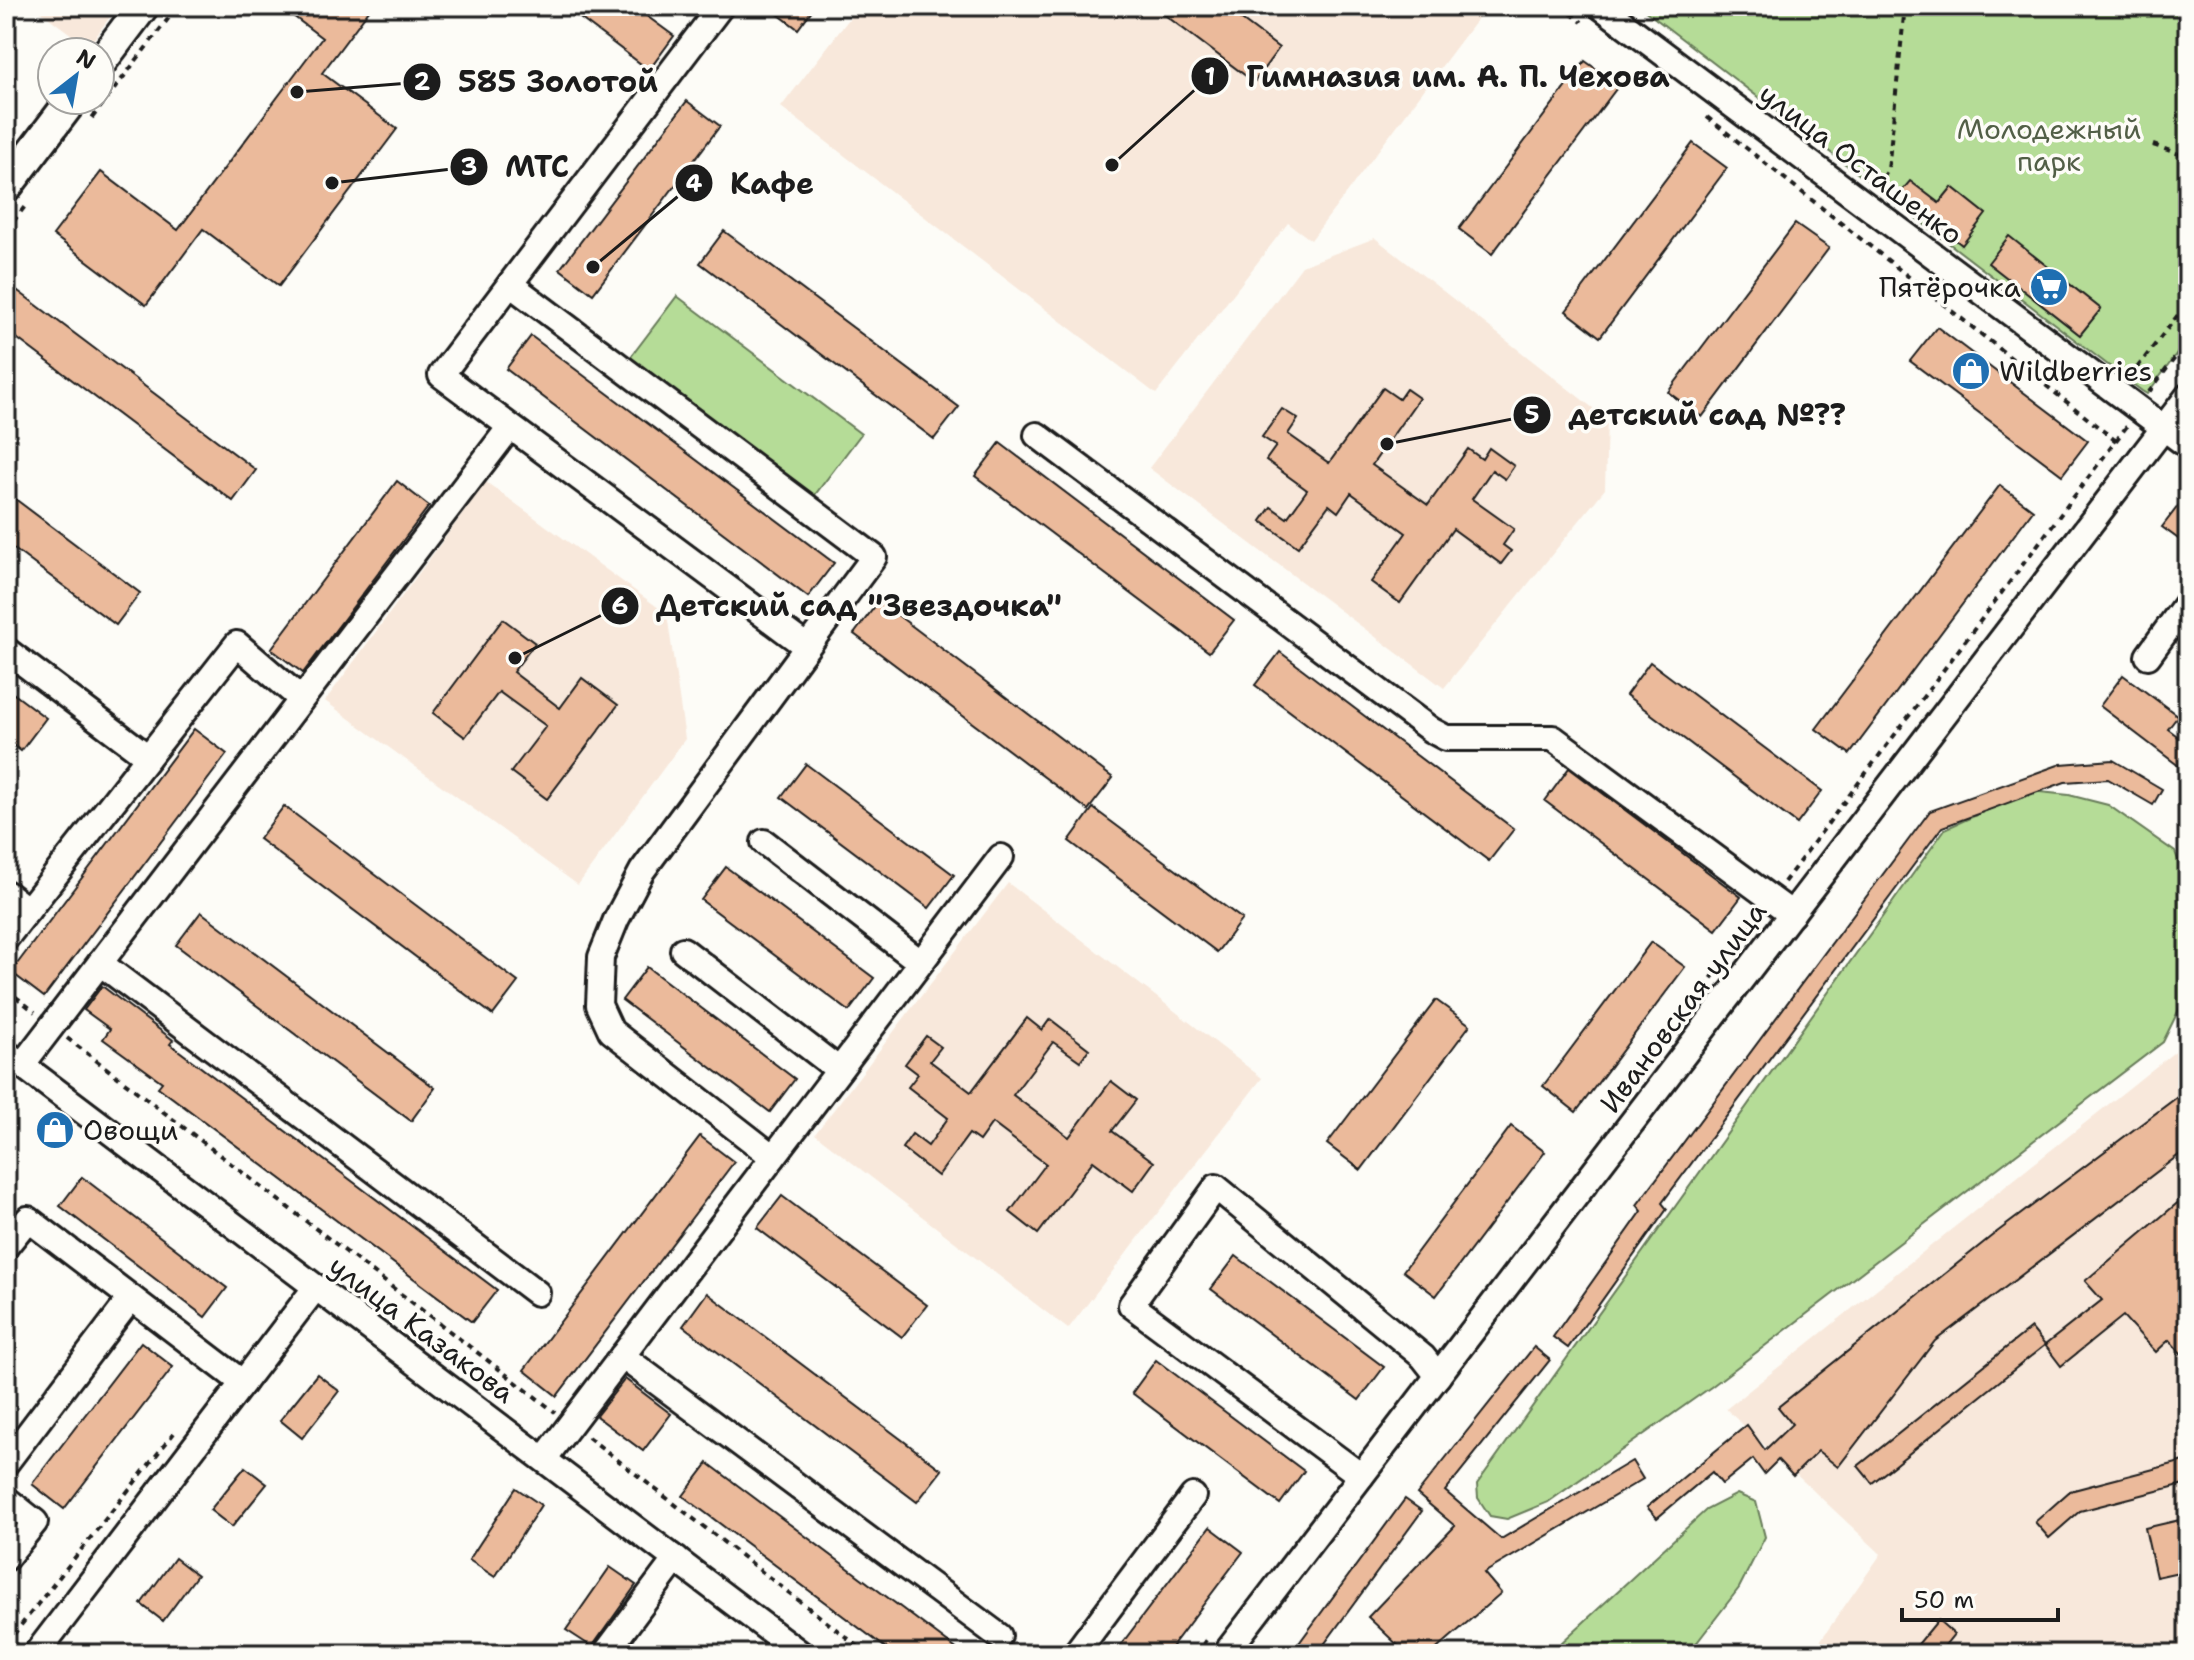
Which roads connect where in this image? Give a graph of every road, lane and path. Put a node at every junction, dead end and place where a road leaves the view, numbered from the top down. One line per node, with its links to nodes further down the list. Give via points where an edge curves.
1 (143, 6): 6 (main road)
2 (721, 6): 13 (street)
3 (1561, 6): 5 (path)
4 (1905, 6): 12 (path, via 1888,170)
5 (1593, 15): 12 (street, улица Осташенко)
6 (116, 42)
7 (1705, 115): 22 (path)
8 (60, 116): 11 (main road)
9 (2153, 145): 10 (path)
10 (2188, 157)
11 (6, 187)
12 (1867, 206): 18 (street, улица Осташенко)
13 (510, 284): 19 (street, via 441,375); 25 (street, via 874,557)
14 (2188, 302): 16 (path)
15 (2188, 341): 18 (path)
16 (2126, 383)
17 (2188, 396): 20 (street, Ивановская улица)
18 (2142, 404): 20 (street, улица Осташенко); 22 (path)
19 (510, 427): 25 (street); 28 (street)
20 (2164, 428): 23 (street, улица Осташенко); 35 (street, Ивановская улица)
21 (1037, 435): 33 (street, via 1431,730 1446,738 1553,738)
22 (2116, 441): 33 (path)
23 (2188, 446)
24 (2188, 601): 27 (street)
25 (807, 647): 45 (street, via 642,871 601,957 599,1005 611,1031)
26 (6, 650): 29 (street)
27 (2148, 656)
28 (301, 699): 29 (street, via 237,644); 39 (street)
29 (148, 757): 34 (street)
30 (764, 842): 38 (street)
31 (1001, 857): 38 (street)
32 (6, 893): 34 (street)
33 (1772, 899): 35 (street); 41 (path)
34 (28, 910): 36 (street)
35 (1792, 914): 51 (street, Ивановская улица)
36 (6, 938)
37 (683, 950): 44 (street)
38 (920, 962): 44 (street)
39 (100, 963): 42 (street); 48 (street)
40 (6, 989): 42 (path)
41 (1687, 1010)
42 (52, 1026): 43 (street); 53 (path)
43 (14, 1059): 47 (street, улица Казакова)
44 (839, 1070): 45 (street)
45 (773, 1157): 50 (street)
46 (6, 1246): 49 (street, via 28,1219)
47 (316, 1287): 52 (street); 55 (street, улица Казакова)
48 (537, 1293)
49 (131, 1298): 52 (street); 56 (street)
50 (622, 1356): 53 (street); 63 (street)
51 (1438, 1376): 57 (street, Ивановская улица); 57 (street, via 1423,1357 1216,1187 1131,1305)
52 (243, 1383): 65 (street)
53 (570, 1423): 55 (street); 68 (path)
54 (175, 1431): 64 (path)
55 (544, 1459): 61 (street, улица Казакова)
56 (6, 1463)
57 (1361, 1476): 71 (street, Ивановская улица)
58 (1193, 1496): 69 (street)
59 (6, 1499): 60 (street, via 35,1522)
60 (6, 1558)
61 (676, 1559): 66 (street); 67 (street, улица Казакова)
62 (1214, 1630): 70 (path)
63 (999, 1636)
64 (6, 1644)
65 (36, 1654)
66 (605, 1654)
67 (801, 1654)
68 (868, 1654)
69 (1075, 1654)
70 (1196, 1654)
71 (1225, 1654)

